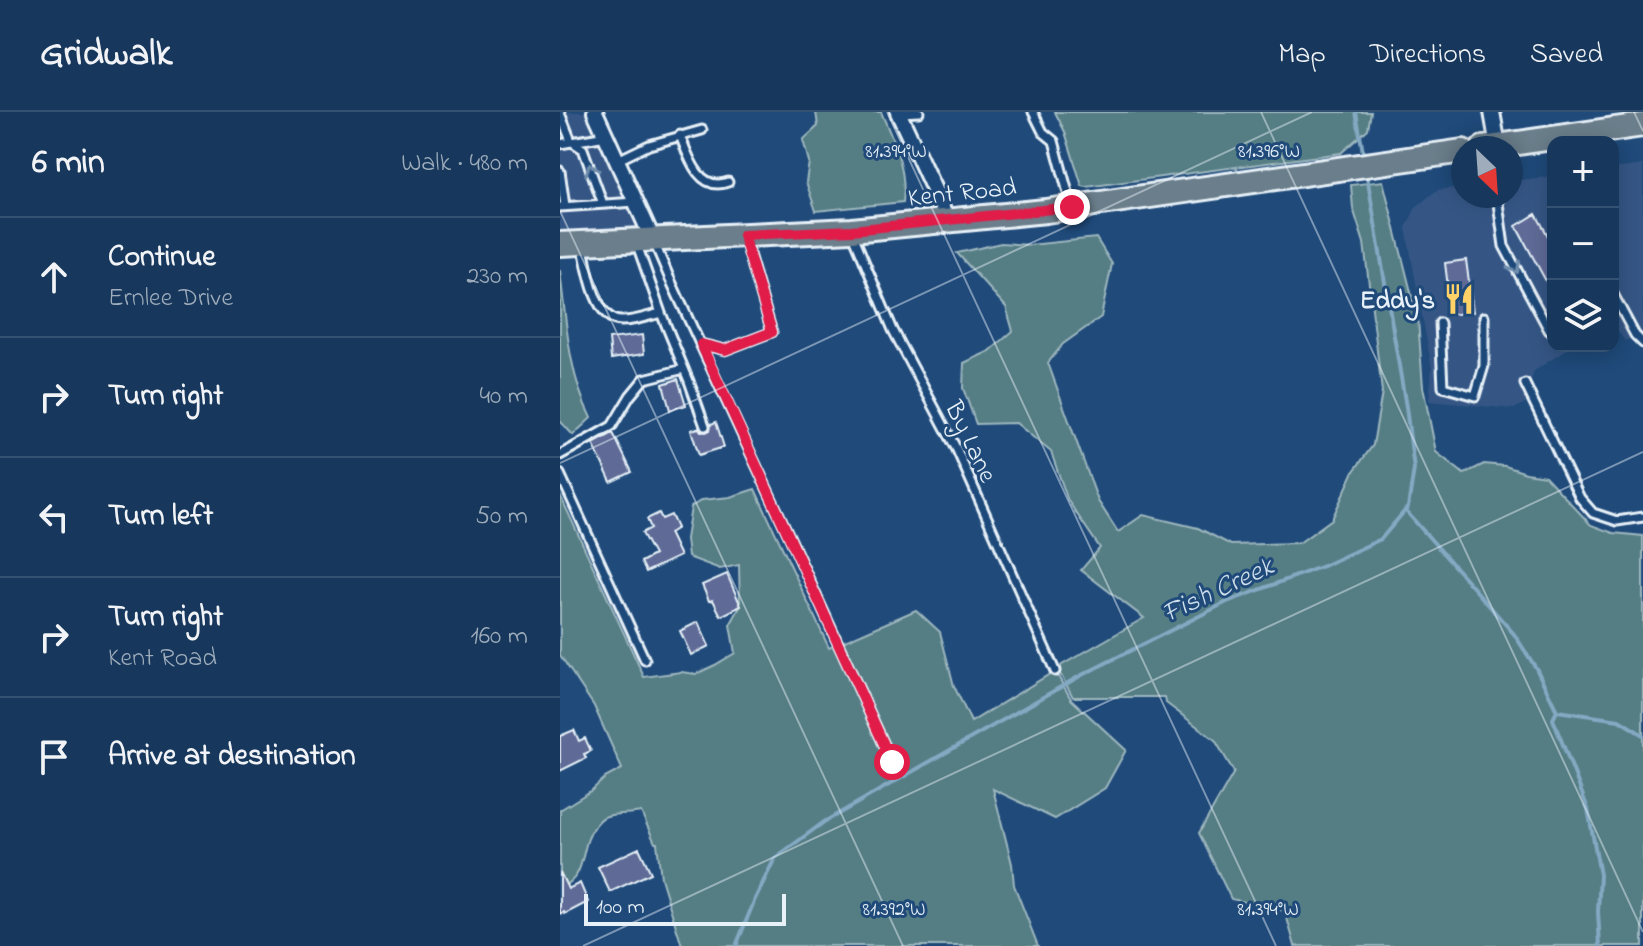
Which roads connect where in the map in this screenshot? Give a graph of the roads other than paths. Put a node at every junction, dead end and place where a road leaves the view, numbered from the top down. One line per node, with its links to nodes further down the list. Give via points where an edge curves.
1 (595, 112): 10 (street)
2 (898, 112): 3 (lane); 24 (street)
3 (919, 112)
4 (1033, 112): 22 (lane, via 1054,141)
5 (1492, 112): 11 (street)
6 (560, 113): 12 (lane)
7 (1643, 125): 13 (main road)
8 (702, 130): 9 (lane)
9 (680, 135): 16 (lane); 18 (lane, via 702,177 719,185)
10 (606, 136): 12 (lane); 16 (street)
11 (1491, 136)
12 (571, 141): 14 (lane); 20 (lane, one-way to 12, via 583,149)
13 (1523, 142)
14 (560, 144)
15 (1451, 153): 22 (main road, Kent Road)
16 (617, 161): 19 (street)
17 (560, 171): 21 (lane)
18 (728, 182)
19 (636, 202): 20 (lane); 27 (street)
20 (603, 204): 21 (lane)
21 (563, 206)
22 (1072, 207): 24 (main road, Kent Road)
23 (1499, 208): 33 (lane, one-way to 33, via 1504,246)
24 (946, 221): 25 (main road, Kent Road)
25 (852, 230): 26 (main road, Kent Road); 43 (lane, By Lane, via 893,330 957,450)
26 (743, 235): 27 (main road, Kent Road); 35 (lane, via 772,332 725,350)
27 (644, 240): 28 (main road, Kent Road); 30 (lane); 35 (lane, via 669,277)
28 (571, 243): 30 (lane, via 611,320)
29 (1619, 305): 34 (lane)
30 (661, 313): 36 (lane)
31 (1484, 317): 32 (lane, via 1484,366 1475,396 1443,387)
32 (1440, 323)
33 (1547, 326)
34 (1643, 343)
35 (701, 344): 44 (lane)
36 (684, 369): 38 (lane); 39 (lane, via 644,379 612,426)
37 (1525, 384): 41 (lane, via 1580,498 1593,513 1617,521)
38 (705, 426)
39 (560, 455)
40 (560, 474): 42 (lane)
41 (1643, 517)
42 (645, 660)
43 (1055, 671)
44 (892, 762)

